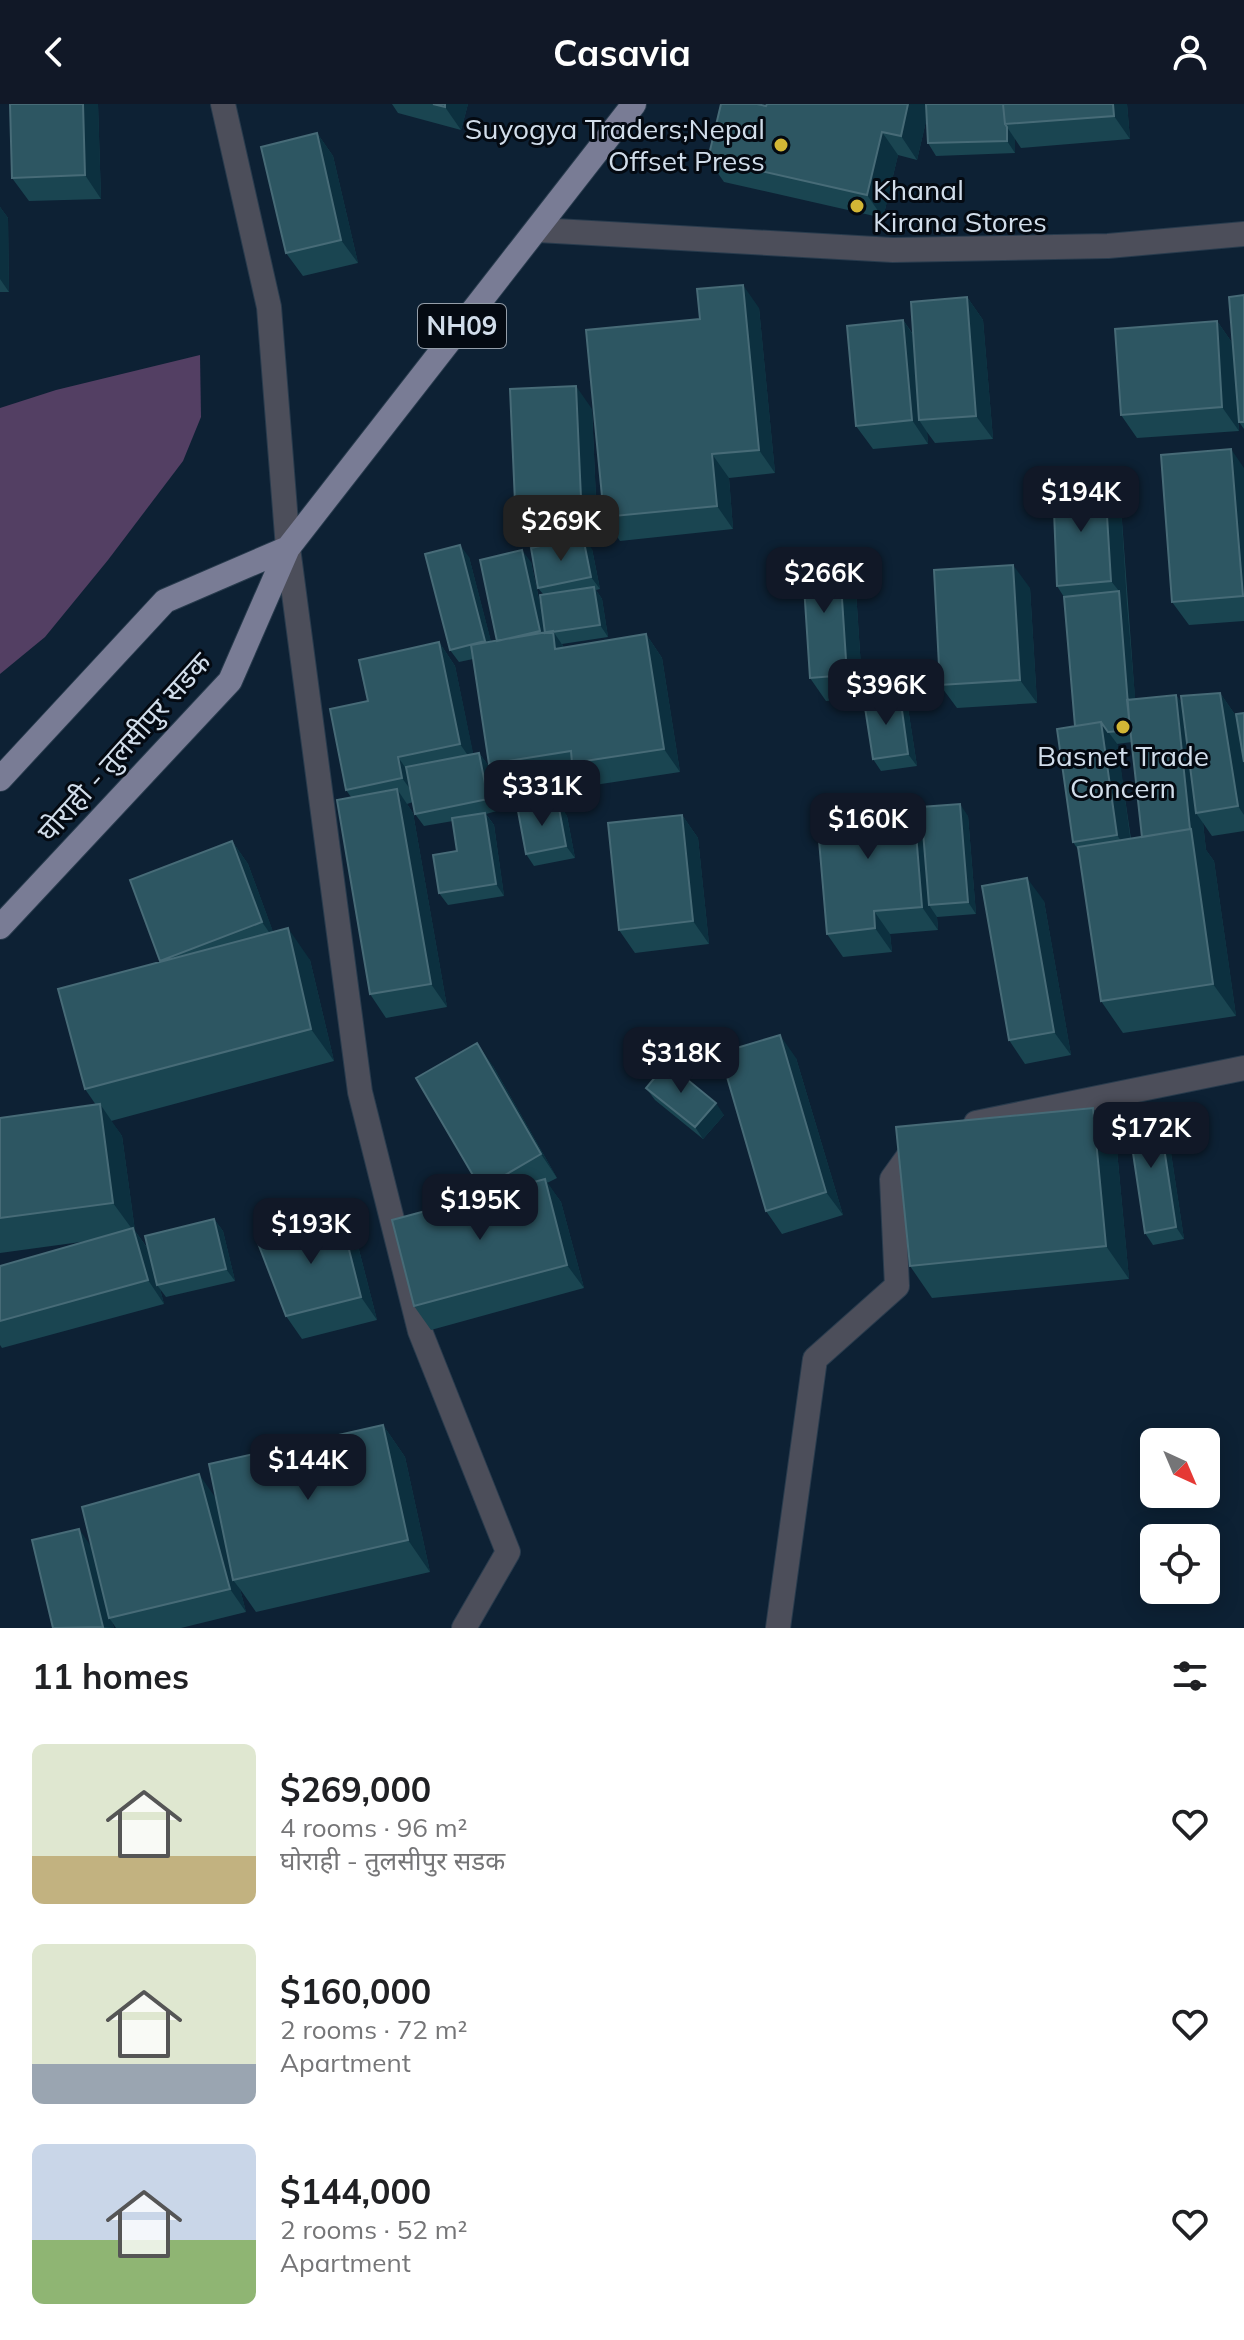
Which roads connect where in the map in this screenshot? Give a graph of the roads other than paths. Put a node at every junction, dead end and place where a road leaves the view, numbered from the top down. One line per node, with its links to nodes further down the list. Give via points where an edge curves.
1 (223, 104): 5 (street, via 269,307)
2 (634, 104): 3 (main road, घोराही - तुलसीपुर सडक / NH09)
3 (538, 230): 4 (street, via 893,250 1108,246); 5 (main road, घोराही - तुलसीपुर सडक / NH09)
4 (1244, 234)
5 (288, 548): 6 (main road, घोराही - तुलसीपुर सडक / NH09, via 165,601); 7 (main road, घोराही - तुलसीपुर सडक / NH09, via 230,681); 9 (street, via 360,1092 420,1331 508,1552)
6 (0, 779)
7 (0, 927)
8 (1244, 1068): 10 (street, via 924,1134 892,1179 897,1286 815,1359)
9 (464, 1628)
10 (778, 1628)

